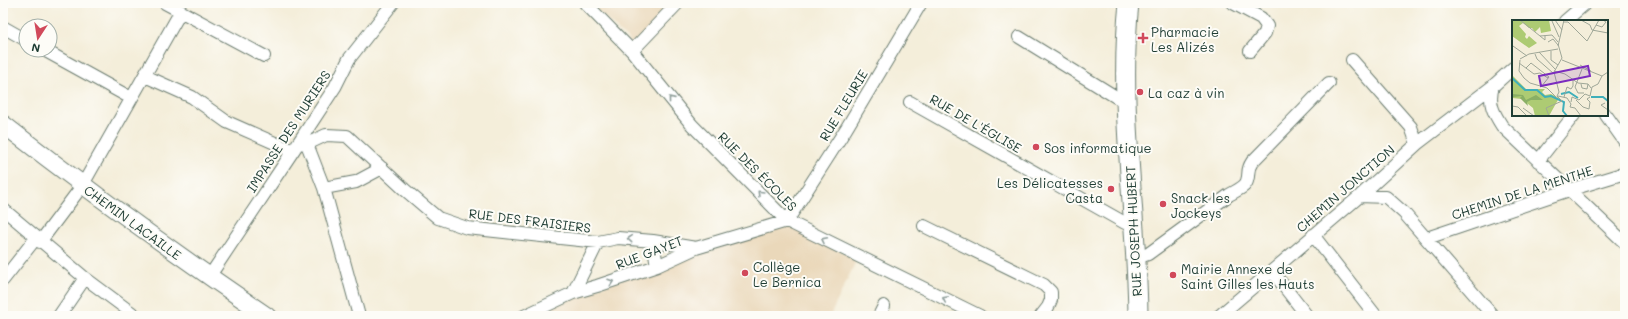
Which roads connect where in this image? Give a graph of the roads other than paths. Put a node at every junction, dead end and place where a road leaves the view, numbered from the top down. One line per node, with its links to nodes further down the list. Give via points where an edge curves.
1 (166, 3): 9 (street)
2 (393, 3): 31 (street, IMPASSE DES MURIERS, via 349,59)
3 (585, 3): 14 (street, RUE DES ÉCOLES)
4 (678, 3): 14 (street)
5 (921, 3): 40 (street, RUE FLEURIE, via 846,129)
6 (1129, 3): 24 (main road, RUE JOSEPH HUBERT, via 1125,39)
7 (1233, 3): 15 (street, via 1261,18 1267,26 1266,33)
8 (1586, 3): 10 (street)
9 (181, 11): 16 (street); 20 (street)
10 (1566, 20)
11 (3, 27): 12 (street)
12 (18, 35)
13 (1019, 37): 24 (street)
14 (632, 51): 40 (street, RUE DES ÉCOLES, one-way to 14, via 692,126)
15 (1250, 51)
16 (264, 56)
17 (58, 58): 23 (street)
18 (1352, 60): 30 (street, via 1411,127)
19 (1512, 69): 22 (street, CHEMIN JONCTION)
20 (145, 76): 23 (street); 31 (street, via 192,97 227,122)
21 (1329, 83): 50 (street, via 1252,162 1248,168 1247,182 1243,187 1148,254)
22 (1493, 86): 30 (street, CHEMIN JONCTION); 32 (street, via 1490,95 1494,113 1502,126)
23 (131, 98): 35 (street)
24 (1126, 101): 41 (main road, RUE JOSEPH HUBERT)
25 (910, 102): 41 (street, RUE DE L'ÉGLISE, via 1125,223)
26 (1573, 116): 32 (street)
27 (1607, 116): 29 (street)
28 (3, 124): 35 (street, CHEMIN LACAILLE)
29 (1625, 142)
30 (1417, 144): 38 (street, CHEMIN JONCTION)
31 (300, 146): 33 (street, RUE DES FRAISIERS, via 326,135 347,136); 36 (street); 53 (street, IMPASSE DES MURIERS)
32 (1538, 161): 37 (street)
33 (382, 168): 36 (street, via 356,182); 47 (street, RUE DES FRAISIERS, via 438,218 467,228)
34 (1625, 173): 37 (street, CHEMIN DE LA MENTHE)
35 (82, 186): 45 (street); 53 (street, CHEMIN LACAILLE)
36 (324, 188): 60 (street)
37 (1569, 190): 44 (street, CHEMIN DE LA MENTHE); 48 (street)
38 (1360, 196): 43 (street, CHEMIN JONCTION); 44 (street, via 1386,197)
39 (4, 211): 45 (street)
40 (787, 221): 49 (street, RUE GAYET); 62 (street, RUE DES ÉCOLES, one-way to 40)
41 (1134, 224): 50 (main road, RUE JOSEPH HUBERT)
42 (924, 226): 63 (street, via 1044,285 1051,292 1051,300)
43 (1313, 235): 52 (street, CHEMIN JONCTION); 67 (street)
44 (1427, 238): 68 (street)
45 (38, 240): 54 (street); 55 (street)
46 (653, 241): 47 (street, RUE DES FRAISIERS, one-way to 47, via 618,238); 49 (street, RUE DES FRAISIERS); 51 (street)
47 (598, 242): 56 (street)
48 (1625, 243)
49 (696, 248): 51 (street, RUE GAYET)
50 (1136, 258): 64 (main road, RUE JOSEPH HUBERT)
51 (656, 266): 56 (street, RUE GAYET, one-way to 51)
52 (1272, 271): 65 (street, CHEMIN JONCTION); 66 (street)
53 (209, 277): 59 (street, CHEMIN LACAILLE)
54 (85, 278): 57 (street); 58 (street)
55 (3, 280)
56 (573, 293): 61 (street, RUE GAYET)
57 (58, 316)
58 (136, 316)
59 (267, 316)
60 (359, 316)
61 (524, 316)
62 (980, 316)
63 (1041, 316)
64 (1138, 316)
65 (1219, 316)
66 (1307, 316)
67 (1376, 316)
68 (1493, 316)

